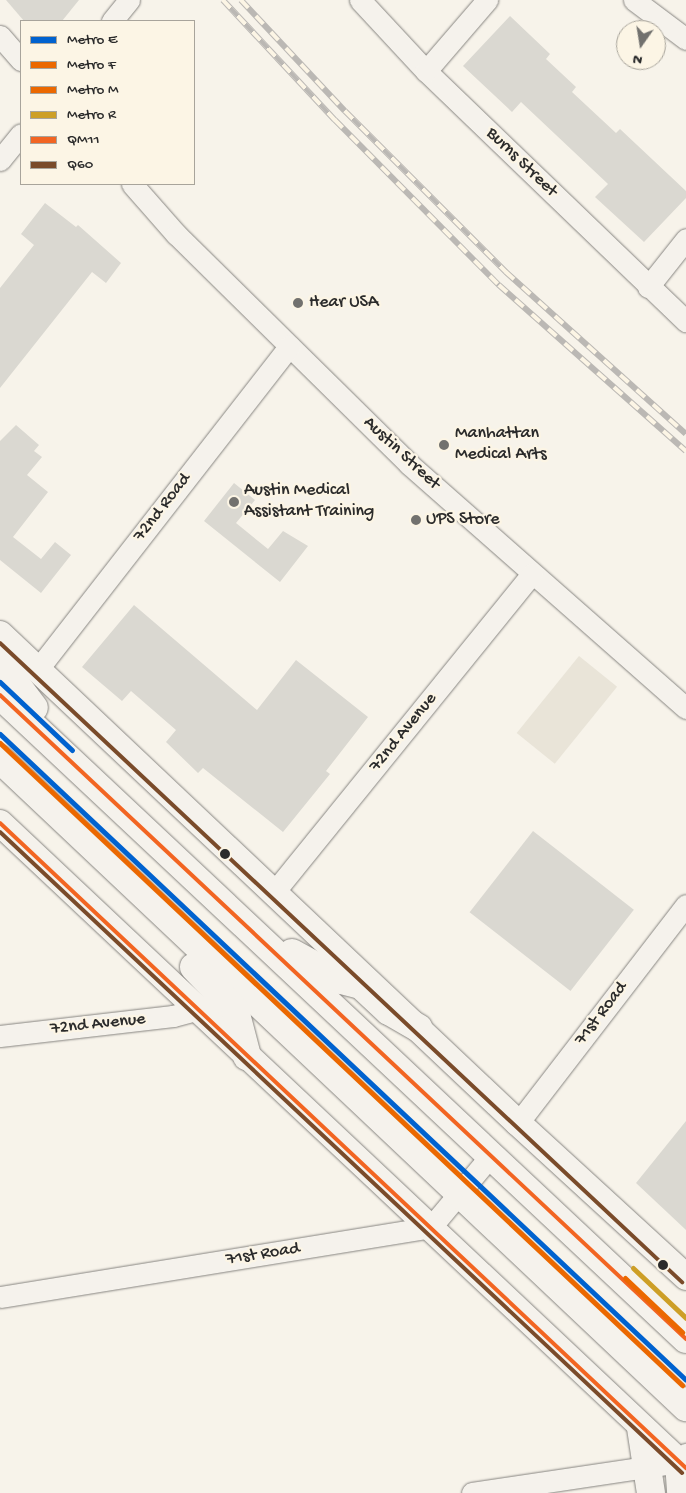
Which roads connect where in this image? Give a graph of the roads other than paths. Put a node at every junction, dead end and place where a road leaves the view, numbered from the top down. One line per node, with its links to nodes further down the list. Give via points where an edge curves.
1 (129, 0): 5 (street)
2 (360, 0): 9 (street, Burns Street)
3 (487, 0): 9 (street)
4 (634, 0): 7 (street)
5 (113, 20)
6 (0, 36): 8 (street)
7 (686, 39)
8 (20, 59)
9 (426, 71): 14 (street, Burns Street)
10 (20, 135): 11 (street)
11 (0, 160)
12 (133, 185): 16 (street, Austin Street, via 176,234)
13 (686, 240): 14 (street)
14 (648, 287): 15 (street, Burns Street)
15 (686, 322)
16 (289, 346): 17 (street, Austin Street, via 409,464); 20 (street, 72nd Road)
17 (532, 574): 22 (street, Austin Street); 27 (street, 72nd Avenue)
18 (0, 634): 20 (street)
19 (0, 663): 24 (main road)
20 (38, 669): 27 (street)
21 (0, 695): 24 (main road)
22 (686, 708)
23 (0, 759): 26 (main road)
24 (94, 781): 29 (main road)
25 (0, 823): 30 (street)
26 (106, 860): 33 (main road, via 162,934 236,1010); 36 (main road)
27 (275, 891): 31 (street)
28 (686, 905): 34 (street, 71st Road)
29 (255, 932): 31 (main road, via 341,980 361,985 389,1011); 35 (main road)
30 (195, 1010): 32 (street, 72nd Avenue, via 173,1016); 33 (street)
31 (419, 1028): 34 (street)
32 (0, 1036)
33 (247, 1056): 37 (street)
34 (518, 1123): 38 (street)
35 (492, 1154): 36 (street); 40 (main road)
36 (459, 1194): 37 (street); 41 (main road)
37 (431, 1228): 39 (street, 71st Road); 42 (street)
38 (686, 1277)
39 (0, 1297)
40 (686, 1338)
41 (686, 1407)
42 (641, 1428): 43 (street); 44 (main road)
43 (684, 1461): 44 (street); 47 (main road)
44 (648, 1465): 45 (street); 46 (main road)
45 (472, 1493)
46 (650, 1493)
47 (681, 1493)

